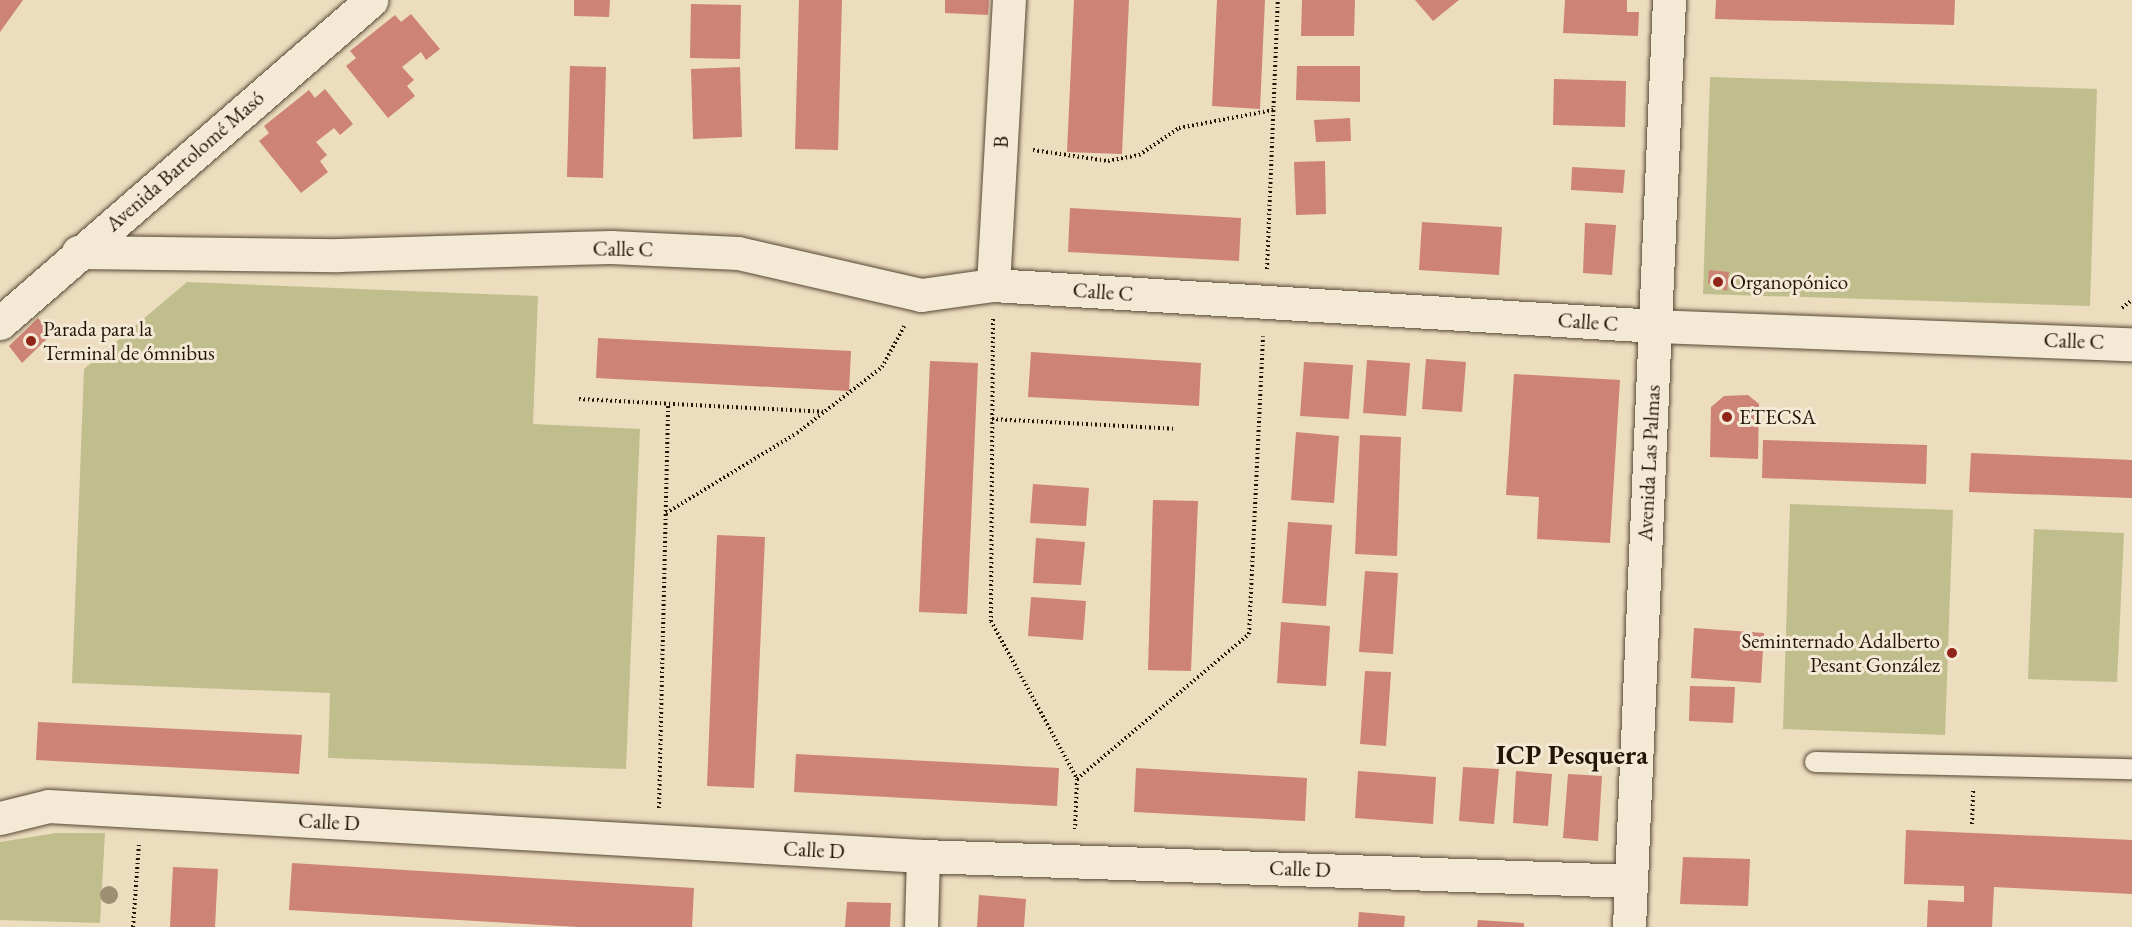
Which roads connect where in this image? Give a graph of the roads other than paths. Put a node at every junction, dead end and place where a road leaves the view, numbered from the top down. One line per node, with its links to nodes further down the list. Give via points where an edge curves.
1 (371, 0): 4 (street, Avenida Bartolomé Masó)
2 (1009, 0): 5 (street, B)
3 (1669, 0): 7 (street, Avenida Las Palmas)
4 (78, 252): 5 (street, Calle C, via 338,255 611,247 738,253 921,295); 6 (street, Avenida Bartolomé Masó)
5 (993, 285): 7 (street, Calle C)
6 (0, 323)
7 (1655, 327): 8 (street, Calle C); 13 (street, Avenida Las Palmas)
8 (2132, 344)
9 (1815, 762): 10 (lane)
10 (2132, 769)
11 (0, 818): 12 (street, Calle D, via 48,806)
12 (923, 856): 13 (street, Calle D); 14 (street)
13 (1631, 881): 15 (street, Avenida Las Palmas)
14 (921, 927)
15 (1629, 927)

